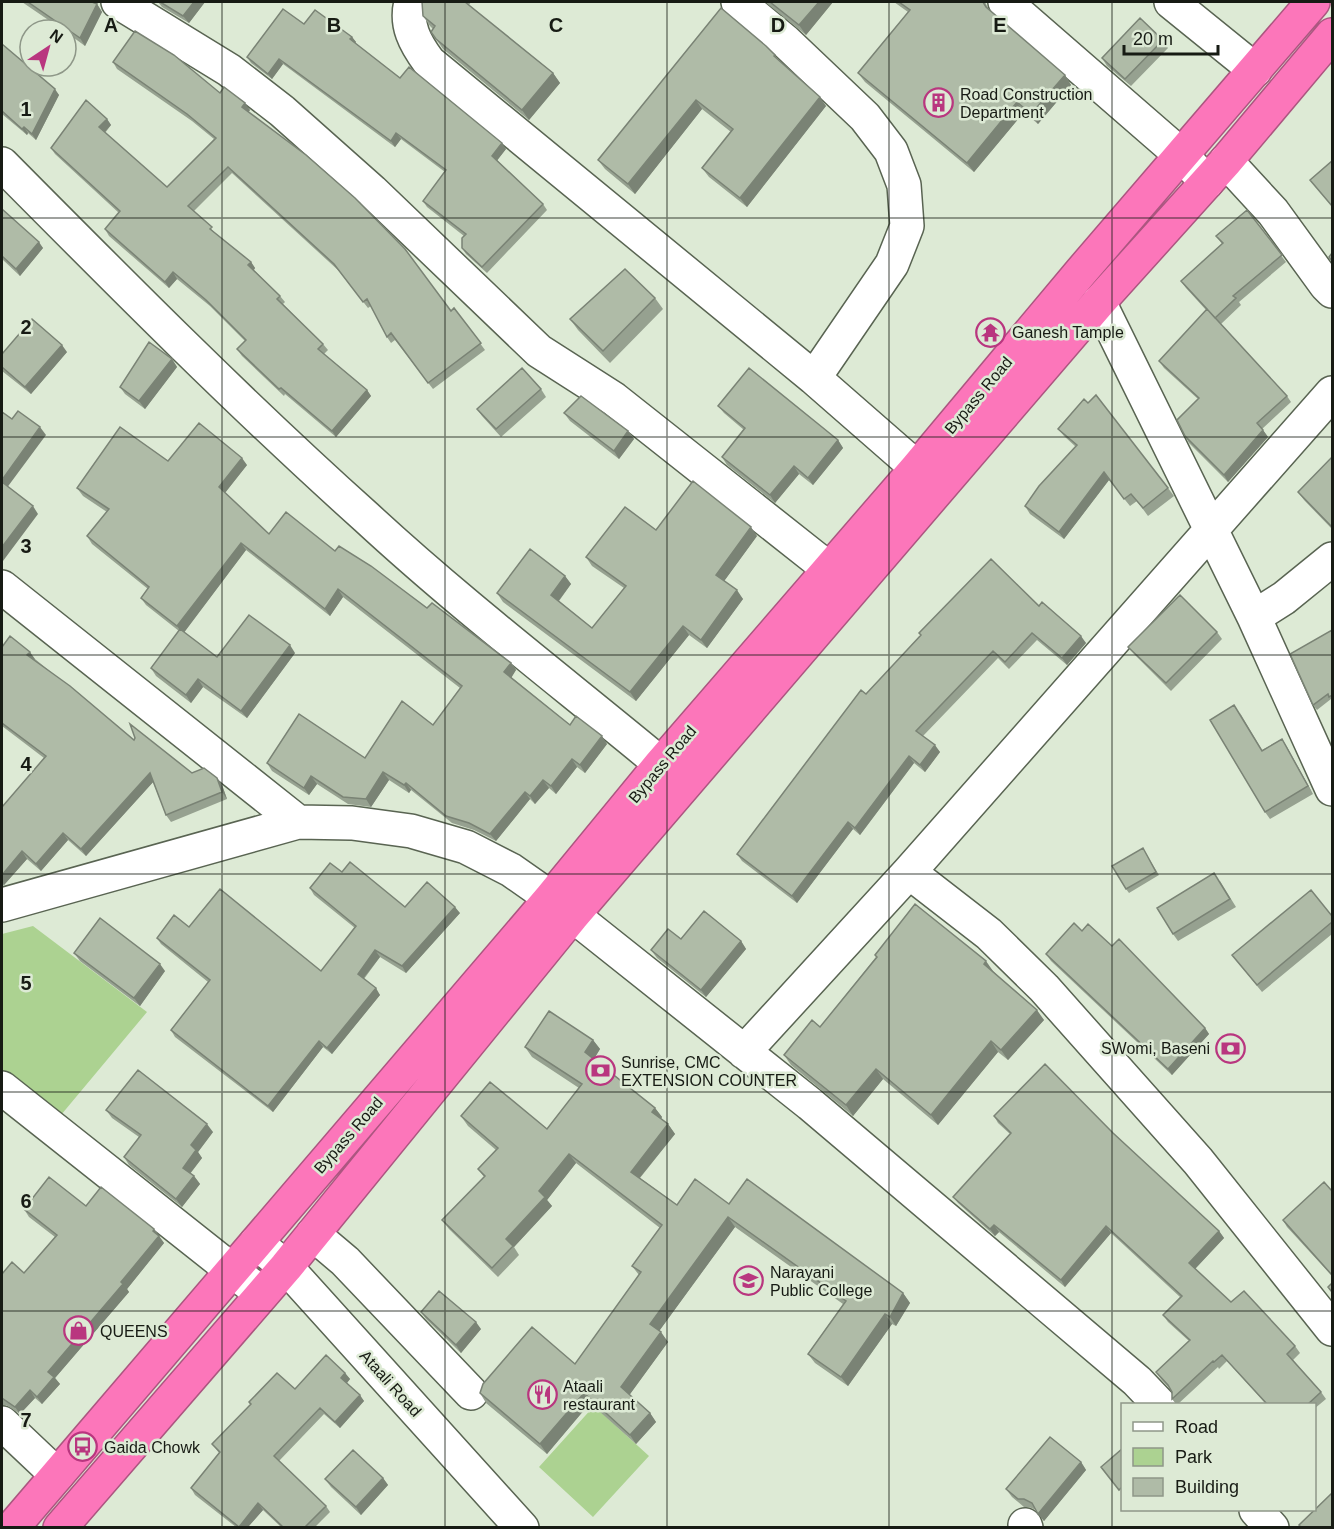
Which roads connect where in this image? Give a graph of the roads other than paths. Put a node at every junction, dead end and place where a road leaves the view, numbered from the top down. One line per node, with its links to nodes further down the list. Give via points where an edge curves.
1 (118, 2): 19 (street, via 229,70 282,111 539,351 614,399)
2 (411, 2): 14 (street, via 410,28 429,62)
3 (738, 2): 14 (street, via 865,117 891,151 904,185 907,226 892,264)
4 (1005, 2): 9 (street)
5 (1171, 2): 8 (street)
6 (1313, 2): 8 (highway, Bypass Road)
7 (1332, 35): 11 (highway, Bypass Road)
8 (1255, 70): 9 (highway, Bypass Road)
9 (1181, 155): 11 (street); 16 (highway, Bypass Road)
10 (2, 164): 22 (street, via 134,298 367,518)
11 (1216, 171): 12 (street, via 1273,212); 13 (highway, Bypass Road)
12 (1332, 291)
13 (1099, 302): 17 (street); 27 (highway, Bypass Road)
14 (814, 378): 16 (street)
15 (1332, 393): 17 (street)
16 (917, 468): 19 (highway, Bypass Road)
17 (1211, 529): 21 (street); 25 (street)
18 (1332, 559): 21 (street, via 1284,598)
19 (829, 568): 22 (highway, Bypass Road)
20 (2, 587): 24 (street)
21 (1254, 616): 23 (street)
22 (661, 764): 27 (highway, Bypass Road)
23 (1332, 789)
24 (298, 822): 26 (street); 27 (street, via 352,823 411,831 466,847 511,870)
25 (909, 872): 28 (street); 35 (street, via 989,934 1044,987 1198,1161)
26 (2, 904)
27 (562, 907): 28 (street); 30 (highway, Bypass Road); 31 (highway, Bypass Road)
28 (744, 1052): 37 (street)
29 (2, 1088): 33 (street)
30 (313, 1234): 32 (highway, Bypass Road); 36 (street, via 345,1261)
31 (256, 1243): 32 (street, Ataali Road); 33 (highway, Bypass Road)
32 (286, 1267): 34 (highway, Bypass Road); 43 (street, Ataali Road)
33 (232, 1270): 34 (street); 39 (highway, Bypass Road)
34 (262, 1293): 42 (highway, Bypass Road)
35 (1332, 1329)
36 (471, 1394)
37 (1158, 1403)
38 (2, 1423): 39 (street)
39 (57, 1474): 41 (highway, Bypass Road)
40 (1258, 1511): 44 (street)
41 (12, 1527)
42 (60, 1527)
43 (522, 1527)
44 (1272, 1527)

